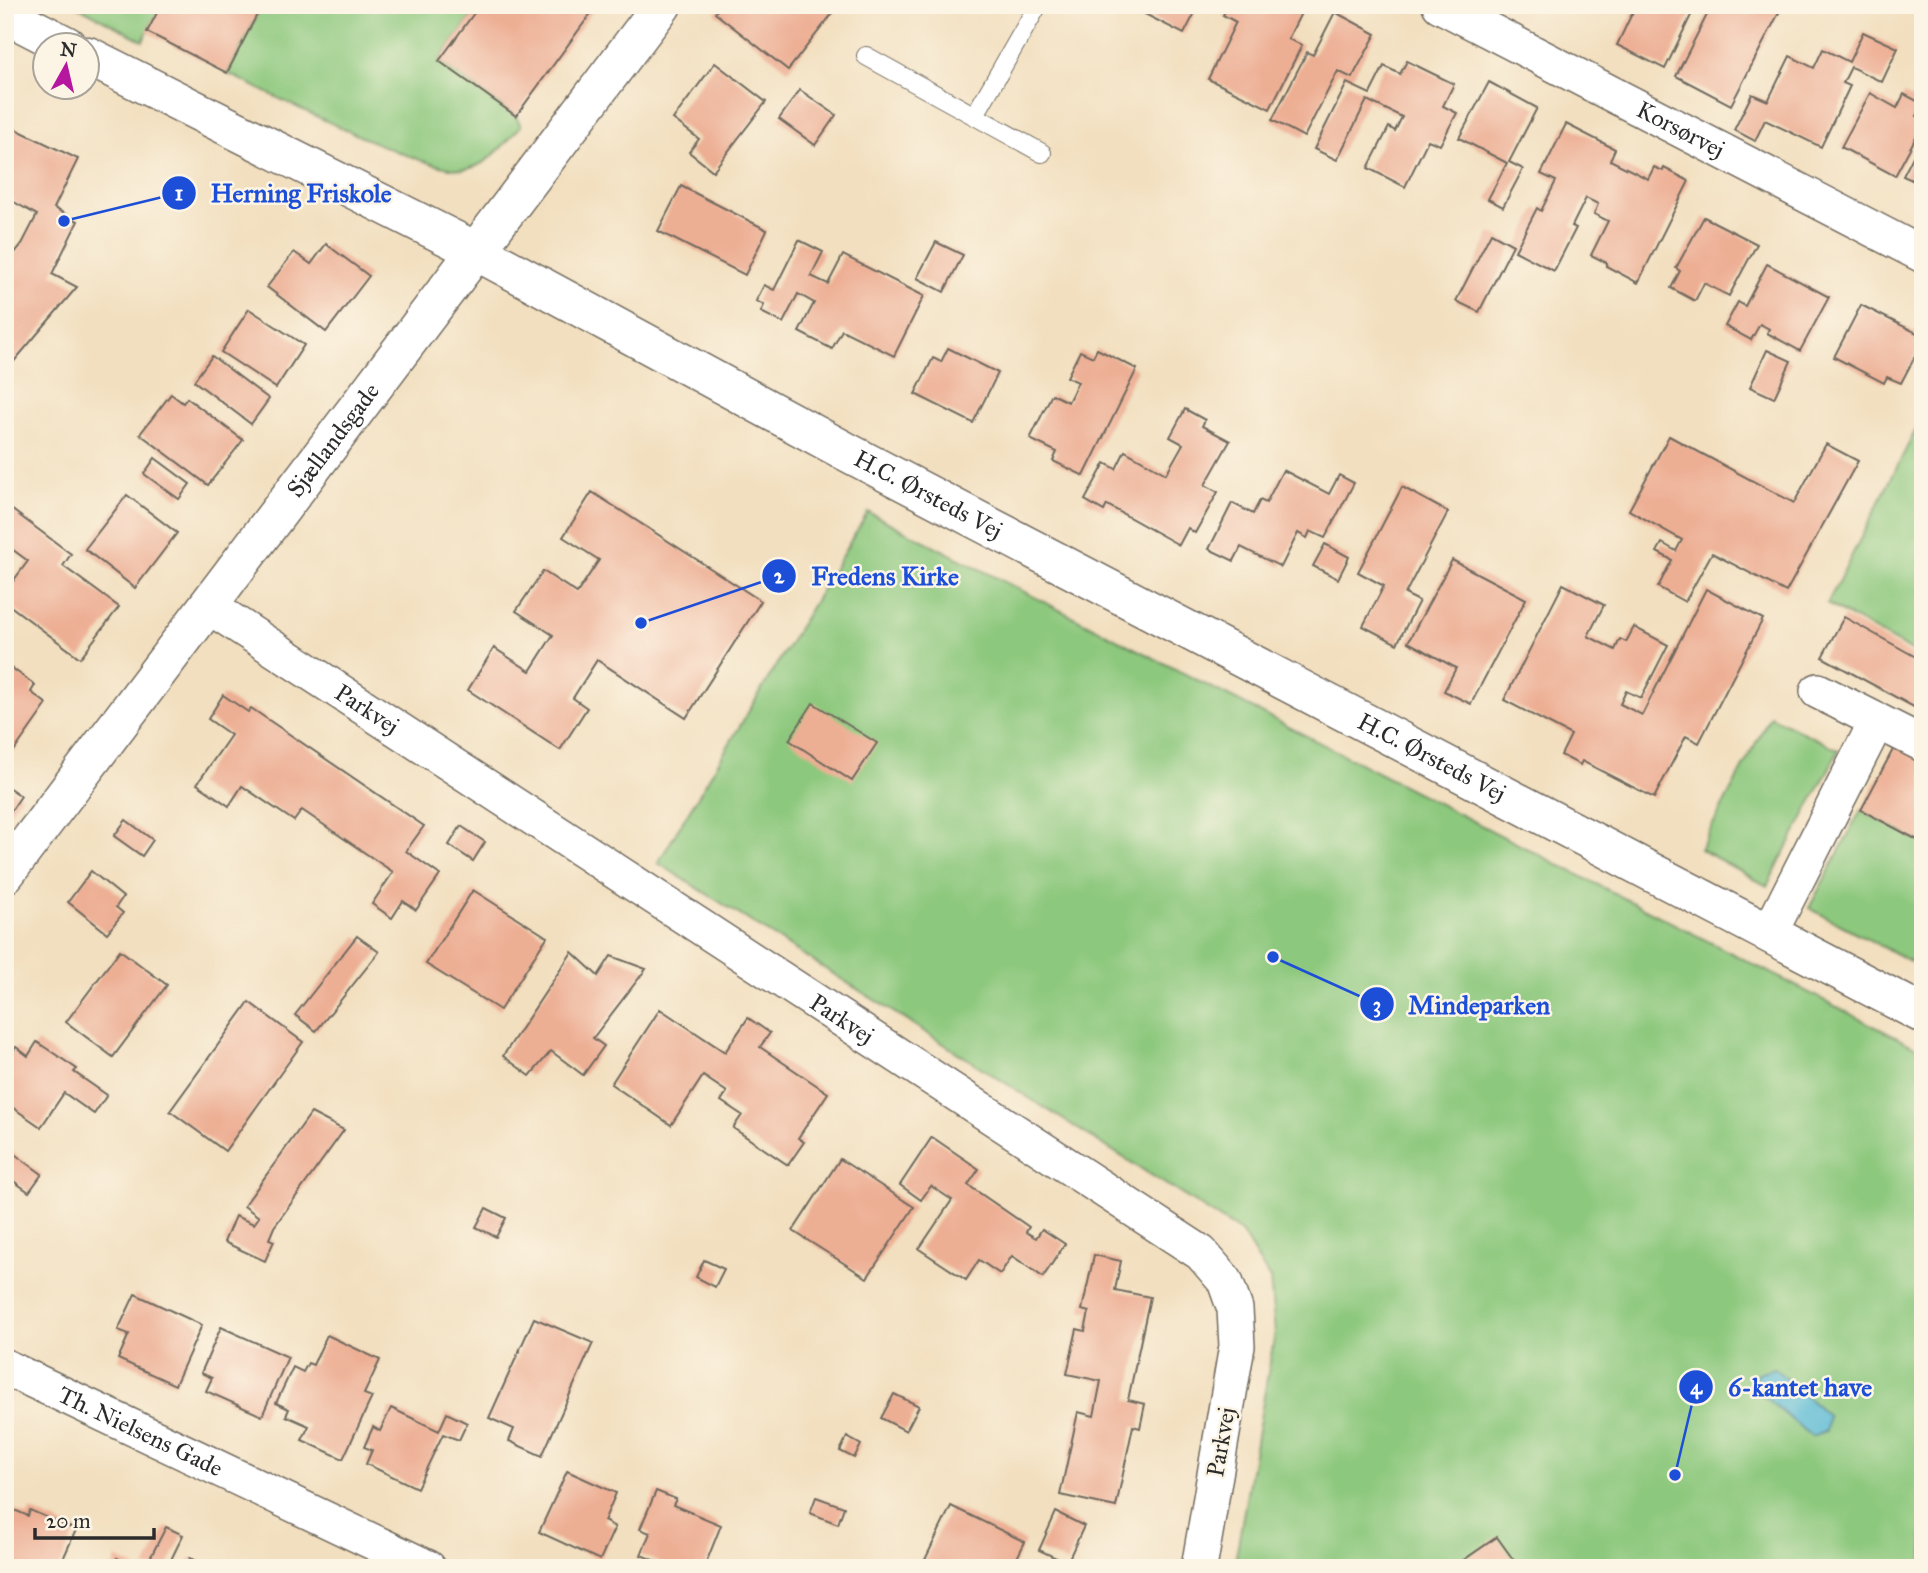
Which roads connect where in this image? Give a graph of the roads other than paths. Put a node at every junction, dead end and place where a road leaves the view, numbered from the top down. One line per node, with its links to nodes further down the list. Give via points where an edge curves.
1 (662, 5): 10 (street, Sjællandsgade)
2 (1038, 5): 8 (lane)
3 (1440, 5): 11 (street, Korsørvej)
4 (5, 15): 5 (street)
5 (38, 32)
6 (866, 56): 8 (lane)
7 (102, 63): 10 (street, H.C. Ørsteds Vej)
8 (975, 116): 9 (lane)
9 (1042, 153)
10 (476, 251): 12 (street, Sjællandsgade); 17 (street, H.C. Ørsteds Vej, via 859,459)
11 (1923, 255)
12 (208, 605): 16 (street, Sjællandsgade); 21 (street, Parkvej, via 1200,1253 1225,1281 1235,1309 1237,1346)
13 (1818, 691): 14 (street)
14 (1877, 721): 15 (street); 17 (street)
15 (1923, 744)
16 (5, 874)
17 (1769, 933): 18 (street, H.C. Ørsteds Vej)
18 (1923, 1014)
19 (5, 1367): 20 (street, Th. Nielsens Gade)
20 (428, 1568)
21 (1199, 1568)

